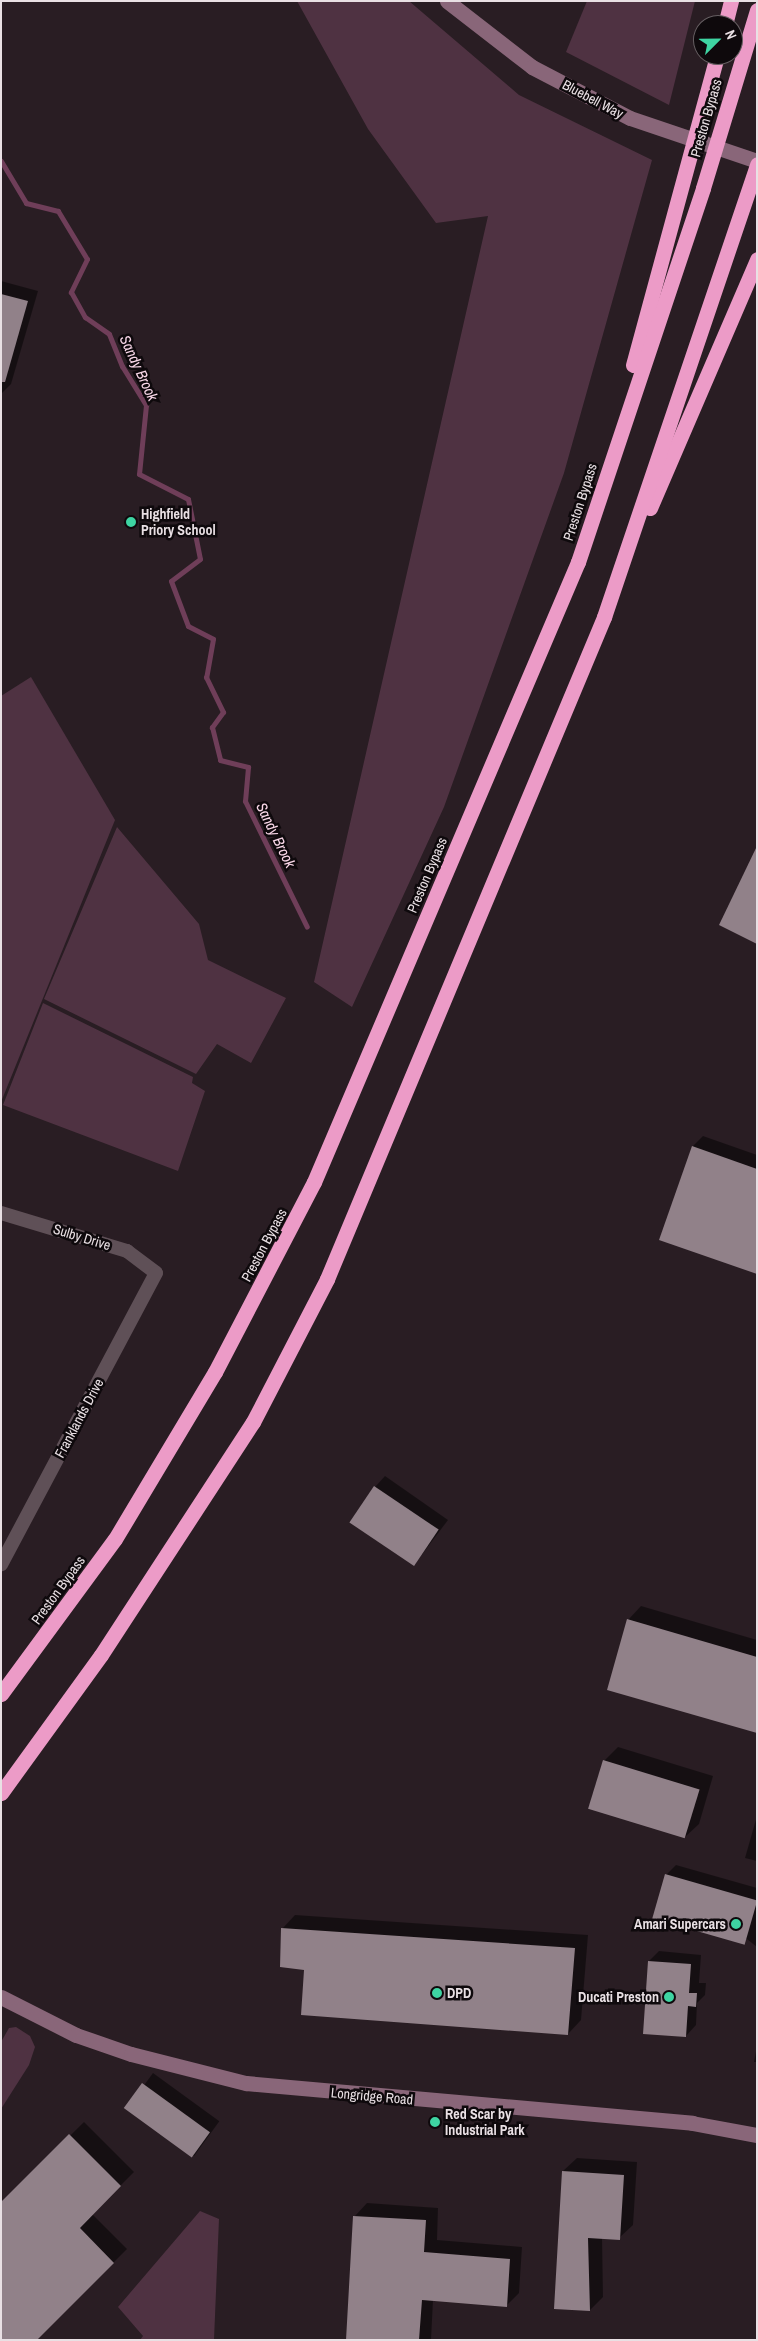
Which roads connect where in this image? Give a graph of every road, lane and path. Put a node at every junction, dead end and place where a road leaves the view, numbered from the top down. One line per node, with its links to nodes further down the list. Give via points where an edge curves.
1 (447, 1): 6 (main road, Bluebell Way, via 532,67 630,118)
2 (731, 1): 4 (highway)
3 (757, 10): 8 (highway, Preston Bypass, via 703,188)
4 (728, 15)
5 (715, 65): 8 (highway)
6 (757, 162): 9 (highway)
7 (757, 259): 9 (highway)
8 (586, 535): 13 (highway, Preston Bypass, via 314,1182 284,1243 215,1372 115,1539)
9 (604, 617): 14 (highway, via 327,1280 252,1422 101,1656)
10 (1, 1213): 11 (street, Sulby Drive, via 127,1251)
11 (156, 1273): 12 (street, Franklands Drive)
12 (1, 1564)
13 (1, 1694)
14 (1, 1793)
15 (1, 1997): 16 (main road, Longridge Road, via 85,2038 168,2065 246,2083 692,2123)
16 (757, 2135)

